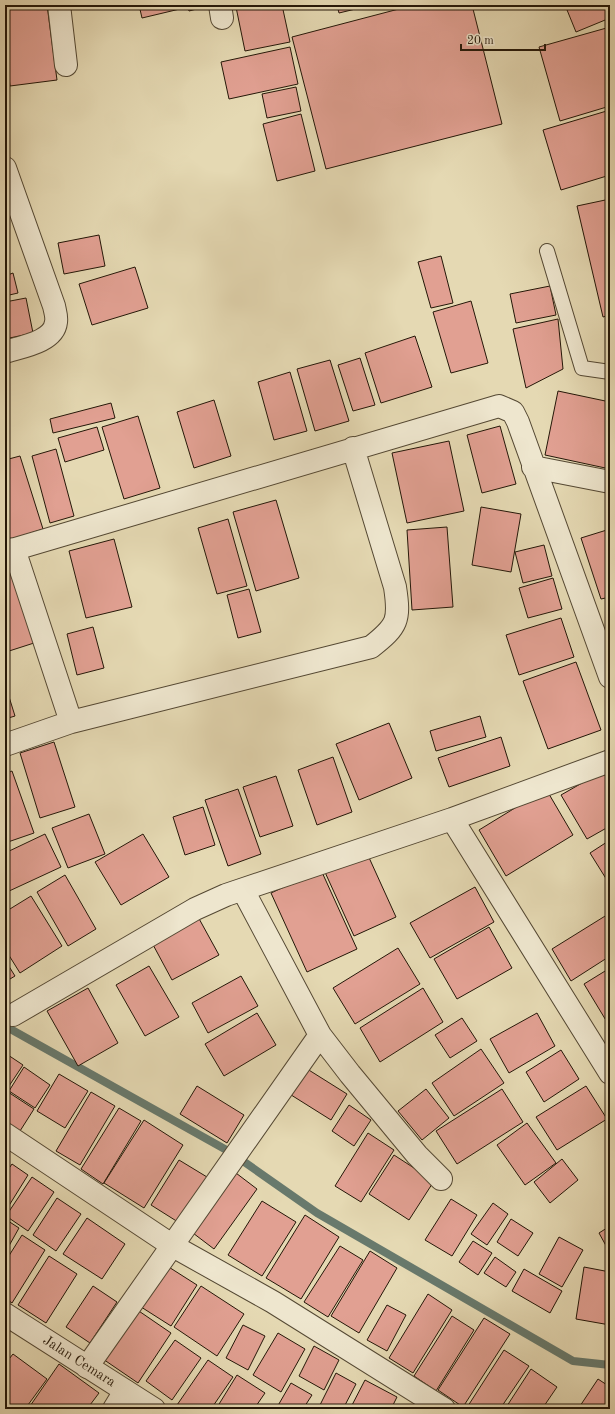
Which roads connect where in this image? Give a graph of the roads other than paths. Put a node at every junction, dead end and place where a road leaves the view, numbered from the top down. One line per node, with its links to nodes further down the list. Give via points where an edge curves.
1 (59, 5): 2 (street)
2 (66, 65)
3 (5, 168): 5 (street, via 54,306 56,322 51,333 42,340)
4 (547, 251): 6 (lane, via 582,368)
5 (5, 352)
6 (610, 372)
7 (353, 448): 8 (street, via 499,406 512,412 518,422); 10 (street); 12 (street, via 397,599 396,622 381,639 371,647)
8 (533, 467): 9 (street); 11 (street)
9 (610, 482)
10 (9, 550): 12 (street)
11 (610, 677)
12 (71, 722): 13 (street)
13 (5, 745)
14 (610, 761): 15 (street)
15 (452, 819): 16 (street); 19 (street)
16 (243, 890): 17 (street, via 195,909); 18 (street)
17 (13, 1015)
18 (320, 1035): 21 (street, via 412,1149); 22 (street)
19 (610, 1073)
20 (5, 1134): 22 (street)
21 (441, 1179)
22 (173, 1246): 24 (street); 28 (street, via 273,1302)
23 (5, 1314): 24 (street, Jalan Cemara)
24 (87, 1367): 25 (street, Jalan Cemara)
25 (125, 1391): 26 (street); 27 (street, Jalan Cemara)
26 (114, 1409)
27 (154, 1409)
28 (444, 1409)

